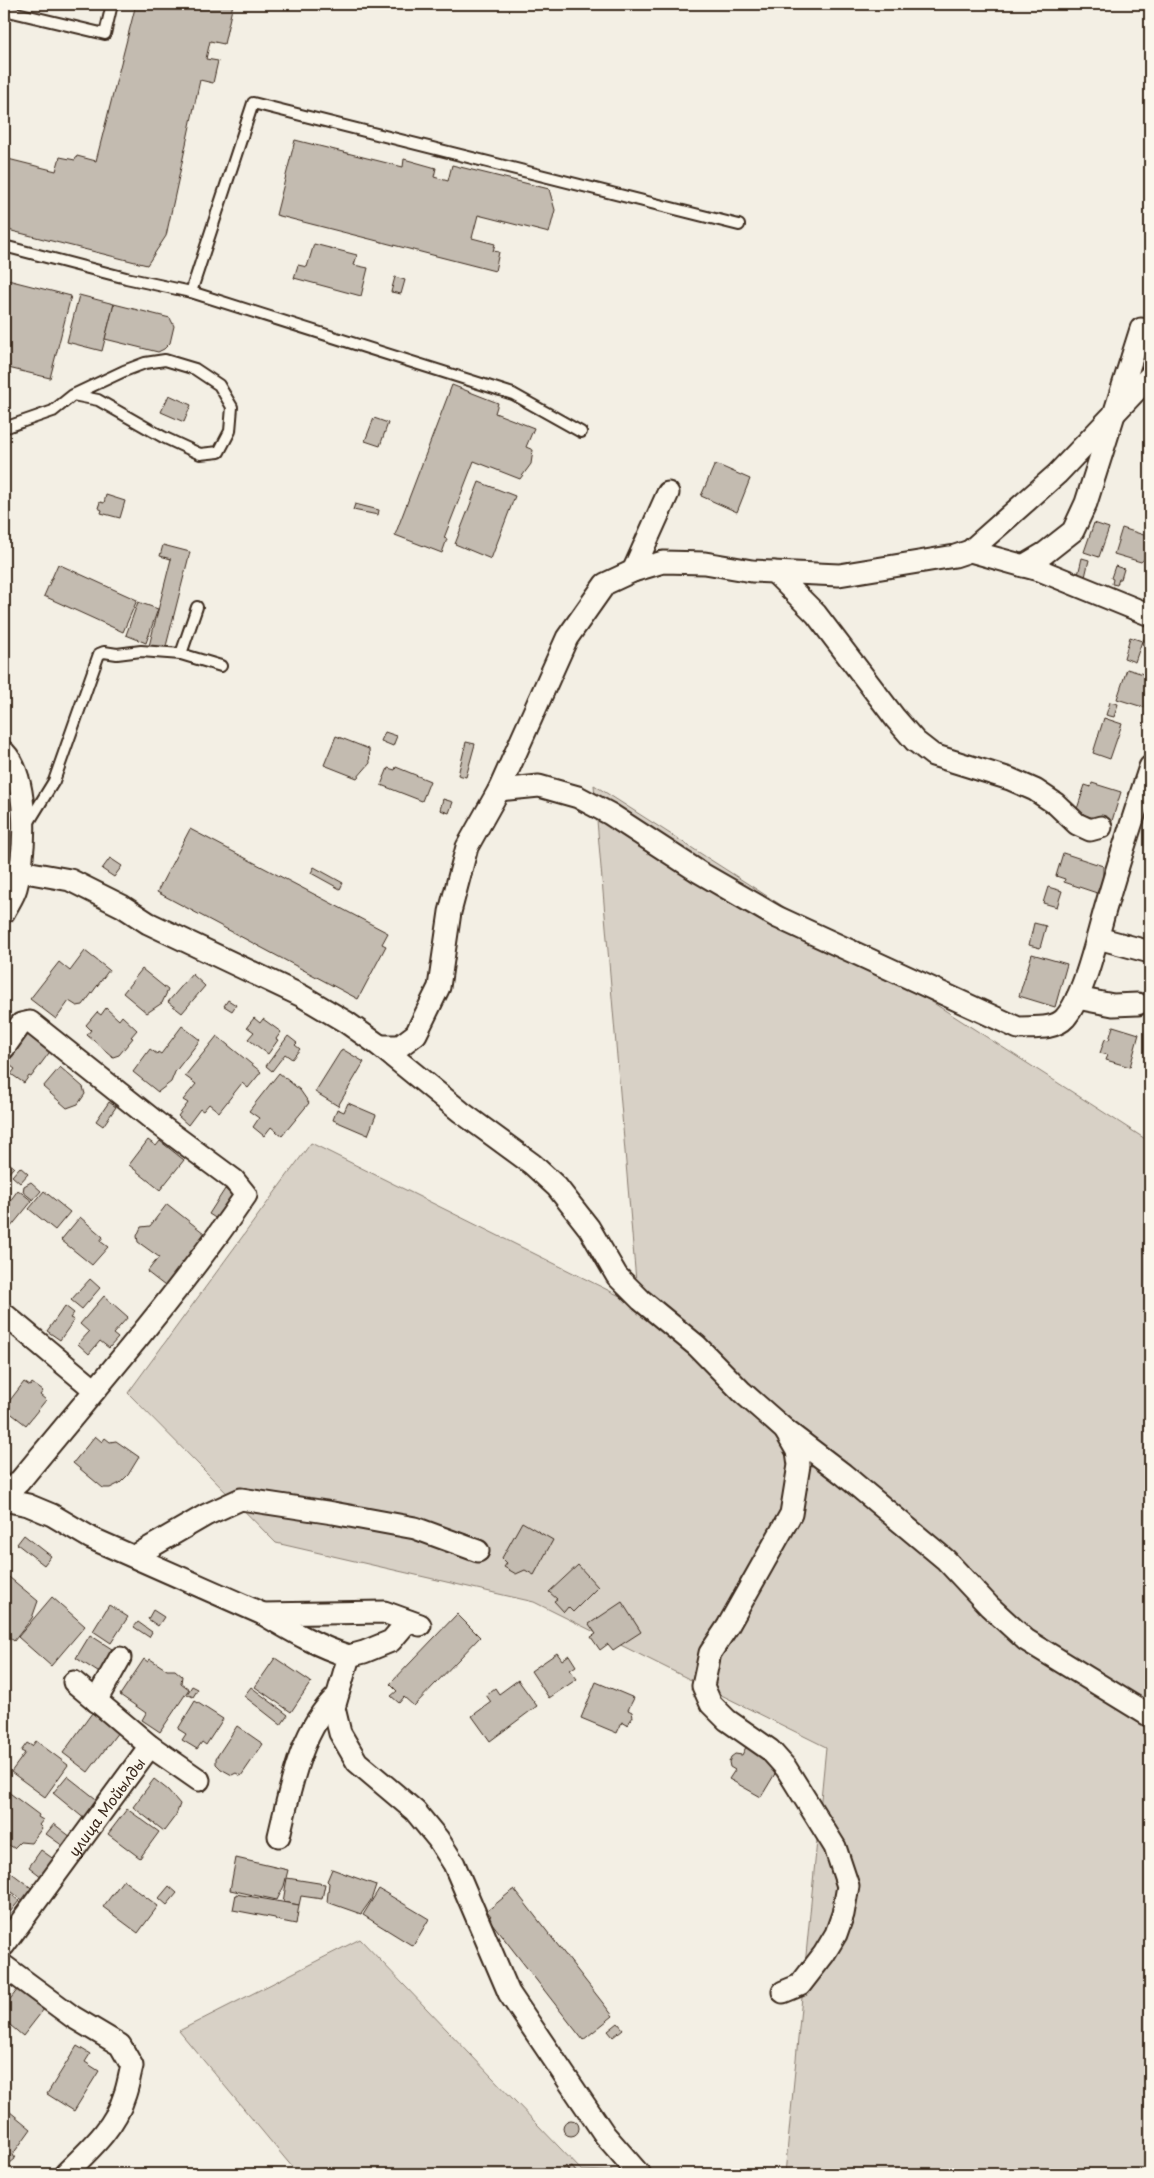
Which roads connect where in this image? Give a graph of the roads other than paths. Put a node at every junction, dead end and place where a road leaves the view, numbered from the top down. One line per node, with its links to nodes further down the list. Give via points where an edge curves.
1 (112, 4): 2 (lane, via 105,34)
2 (4, 10)
3 (739, 225): 5 (lane, via 254,103)
4 (4, 246): 5 (lane)
5 (191, 292): 12 (lane, via 514,394)
6 (1150, 331): 10 (street, via 1141,329)
7 (1150, 376): 10 (street)
8 (73, 395): 8 (lane, via 98,400 200,454 219,452 230,431 232,407 219,385 195,369 165,360 124,370); 11 (lane, via 53,411)
9 (1150, 404): 10 (street, via 1140,401)
10 (1120, 409): 14 (street, via 1057,474); 15 (street, via 1073,531)
11 (4, 428)
12 (581, 432)
13 (668, 493): 16 (street)
14 (970, 551): 15 (street); 17 (street, via 839,575)
15 (1023, 566): 19 (street)
16 (633, 571): 17 (street, via 671,562); 24 (street, via 606,584 567,638)
17 (774, 572): 25 (street, via 816,614 915,741 933,755 1035,790 1090,830)
18 (198, 607): 20 (lane)
19 (1150, 616)
20 (180, 654): 21 (lane); 26 (lane, via 141,651 99,654 54,781)
21 (221, 666)
22 (4, 752): 26 (street, via 10,758 21,793)
23 (1150, 767): 29 (street)
24 (499, 790): 31 (street, via 539,786 578,797 777,917 1018,1028 1045,1028 1064,1019); 33 (street, via 467,847 450,912 439,987 416,1034 400,1046)
25 (1101, 827)
26 (25, 828): 27 (street)
27 (20, 871): 28 (street, via 16,889); 33 (street, via 70,880 148,923 302,996)
28 (4, 912)
29 (1098, 938): 30 (street); 31 (street)
30 (1150, 952)
31 (1077, 998): 32 (street, via 1114,1005)
32 (1138, 1004)
33 (380, 1046): 37 (street, via 557,1187 589,1228 617,1276)
34 (4, 1048): 36 (street, via 22,1024 30,1022 234,1180 246,1195 213,1243)
35 (4, 1314): 36 (street)
36 (95, 1390): 38 (street)
37 (784, 1429): 47 (street, via 946,1560 1026,1640); 53 (street, via 797,1451 799,1465 791,1514 710,1653 703,1686 711,1704 727,1720 770,1750 786,1768 835,1847 848,1886 836,1934 800,1985)
38 (4, 1498): 40 (street, via 52,1515 91,1538)
39 (478, 1551): 40 (street, via 416,1528 241,1499)
40 (135, 1556): 41 (street)
41 (263, 1614): 42 (street, via 333,1652); 42 (street, via 384,1612 414,1622 391,1641)
42 (349, 1656): 45 (street)
43 (120, 1658): 46 (street)
44 (74, 1682): 46 (street, улица Мойылды)
45 (337, 1696): 50 (street, via 324,1707 312,1730 294,1776); 55 (street, via 334,1708 340,1733 358,1762 415,1811 438,1839 454,1864 509,1993 605,2135)
46 (96, 1701): 48 (street, улица Мойылды)
47 (1150, 1716)
48 (150, 1746): 49 (street); 51 (street, улица Мойылды)
49 (198, 1780)
50 (279, 1836)
51 (4, 1946)
52 (4, 1966): 54 (street, via 73,2017 120,2046 132,2066 124,2099 109,2126)
53 (783, 1992)
54 (65, 2174)
55 (639, 2174)

